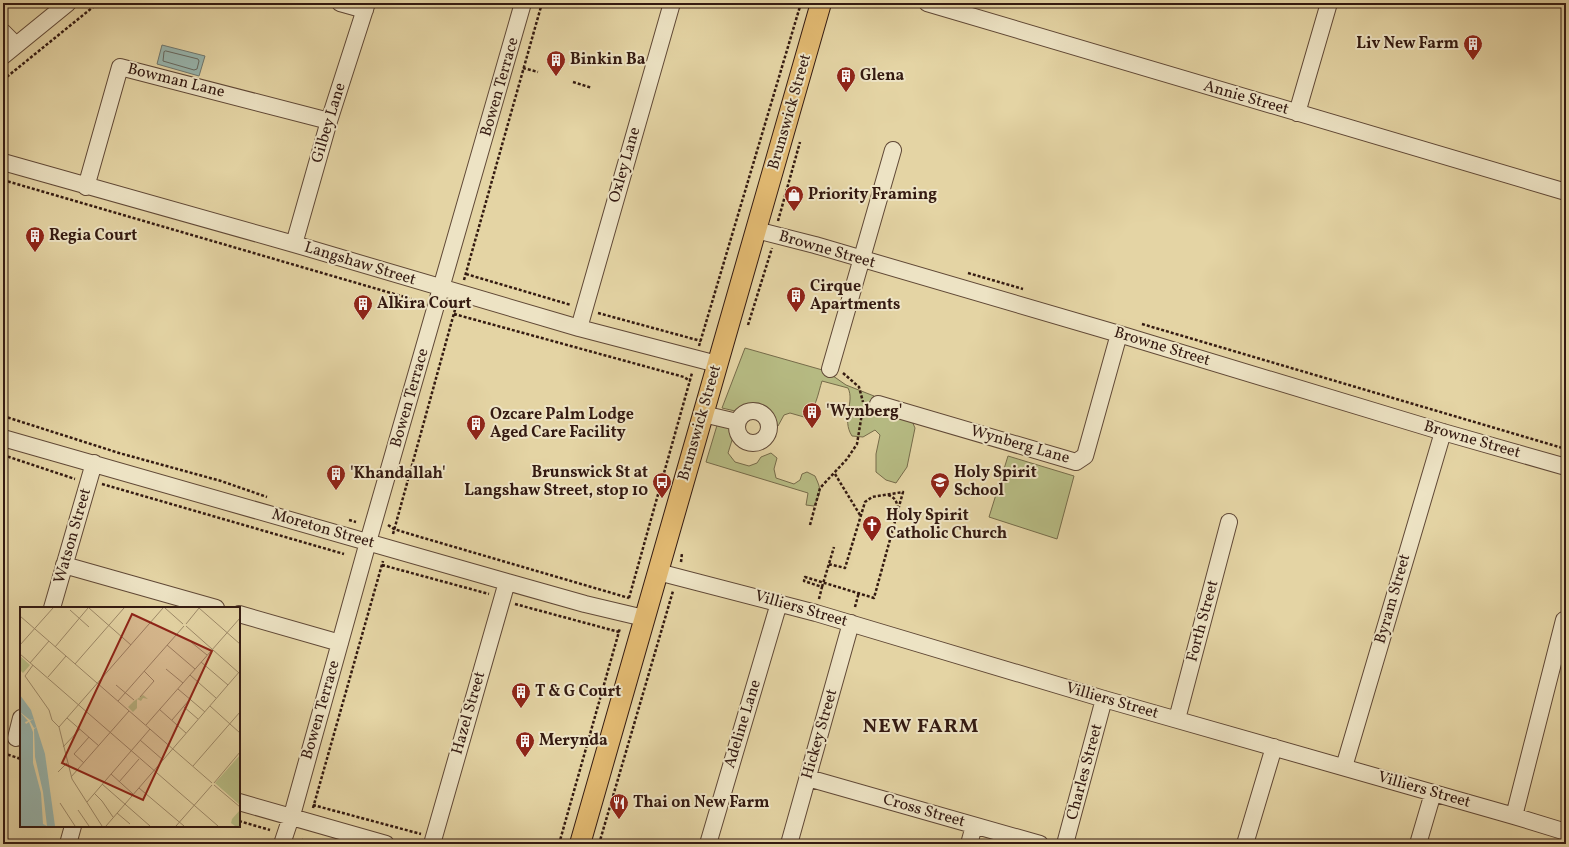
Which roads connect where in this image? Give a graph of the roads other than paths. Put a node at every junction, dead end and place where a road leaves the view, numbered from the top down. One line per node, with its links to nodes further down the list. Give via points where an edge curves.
1 (68, 3): 10 (street)
2 (340, 3): 8 (street)
3 (524, 3): 21 (street, Bowen Terrace)
4 (672, 3): 22 (street, Oxley Lane)
5 (821, 3): 18 (main road, Brunswick Street)
6 (927, 3): 12 (street, Annie Street)
7 (1329, 3): 12 (street)
8 (366, 7): 13 (street, Gilbey Lane)
9 (3, 32): 10 (street)
10 (16, 45): 11 (street)
11 (3, 56)
12 (1297, 113): 17 (street, Annie Street)
13 (329, 121): 16 (street, Bowman Lane, via 120,67); 19 (street, Gilbey Lane)
14 (893, 150): 20 (street)
15 (3, 162): 16 (street, Langshaw Street)
16 (86, 187): 19 (street, Langshaw Street)
17 (1566, 192)
18 (756, 230): 20 (street, Browne Street); 24 (main road, Brunswick Street)
19 (294, 244): 21 (street, Langshaw Street)
20 (862, 259): 23 (street, Browne Street); 25 (street)
21 (442, 288): 22 (street, Langshaw Street); 34 (street, Bowen Terrace)
22 (579, 328): 24 (street, Langshaw Street)
23 (1119, 334): 26 (street, Wynberg Lane, via 1085,456 1076,462); 29 (street, Browne Street)
24 (717, 364): 27 (main road, Brunswick Street)
25 (830, 369)
26 (878, 404)
27 (703, 414): 28 (street); 36 (main road, Brunswick Street)
28 (737, 422): 28 (street, via 747,411 758,411 766,418 772,435 751,443 739,434)
29 (1443, 432): 32 (street, Browne Street); 51 (street, Byram Street)
30 (3, 438): 31 (street, Moreton Street)
31 (94, 463): 34 (street, Moreton Street); 35 (street, Watson Street)
32 (1566, 467)
33 (1229, 522): 48 (street, Forth Street)
34 (368, 542): 37 (street, Moreton Street); 45 (street, Bowen Terrace)
35 (64, 565): 39 (street, Watson Street); 40 (street)
36 (658, 572): 38 (street, Villiers Street); 42 (main road, Brunswick Street)
37 (507, 582): 42 (street, Moreton Street); 60 (street, Hazel Street)
38 (779, 603): 44 (street, Villiers Street); 65 (street, Adeline Lane)
39 (52, 607)
40 (212, 607)
41 (240, 614): 45 (street)
42 (644, 618): 64 (main road, Brunswick Street)
43 (1564, 620): 55 (street)
44 (851, 623): 46 (street, Villiers Street); 52 (street, Hickey Street)
45 (340, 643): 56 (street, Bowen Terrace)
46 (1104, 699): 48 (street, Villiers Street); 69 (street, Charles Street)
47 (20, 720): 49 (street)
48 (1177, 720): 50 (street, Villiers Street)
49 (13, 737)
50 (1274, 747): 51 (street, Villiers Street); 70 (street)
51 (1344, 767): 53 (street, Villiers Street)
52 (808, 778): 57 (street, Cross Street); 66 (street, Hickey Street)
53 (1433, 793): 55 (street, Villiers Street); 71 (street)
54 (240, 802): 56 (street)
55 (1514, 816): 59 (street, Villiers Street)
56 (291, 817): 62 (street, Bowen Terrace); 63 (street)
57 (974, 826): 67 (street); 68 (street, Cross Street)
58 (73, 827): 61 (street)
59 (1566, 832)
60 (430, 840)
61 (68, 844)
62 (282, 844)
63 (386, 844)
64 (580, 844)
65 (708, 844)
66 (789, 844)
67 (969, 844)
68 (1040, 844)
69 (1065, 844)
70 (1245, 844)
71 (1418, 844)

